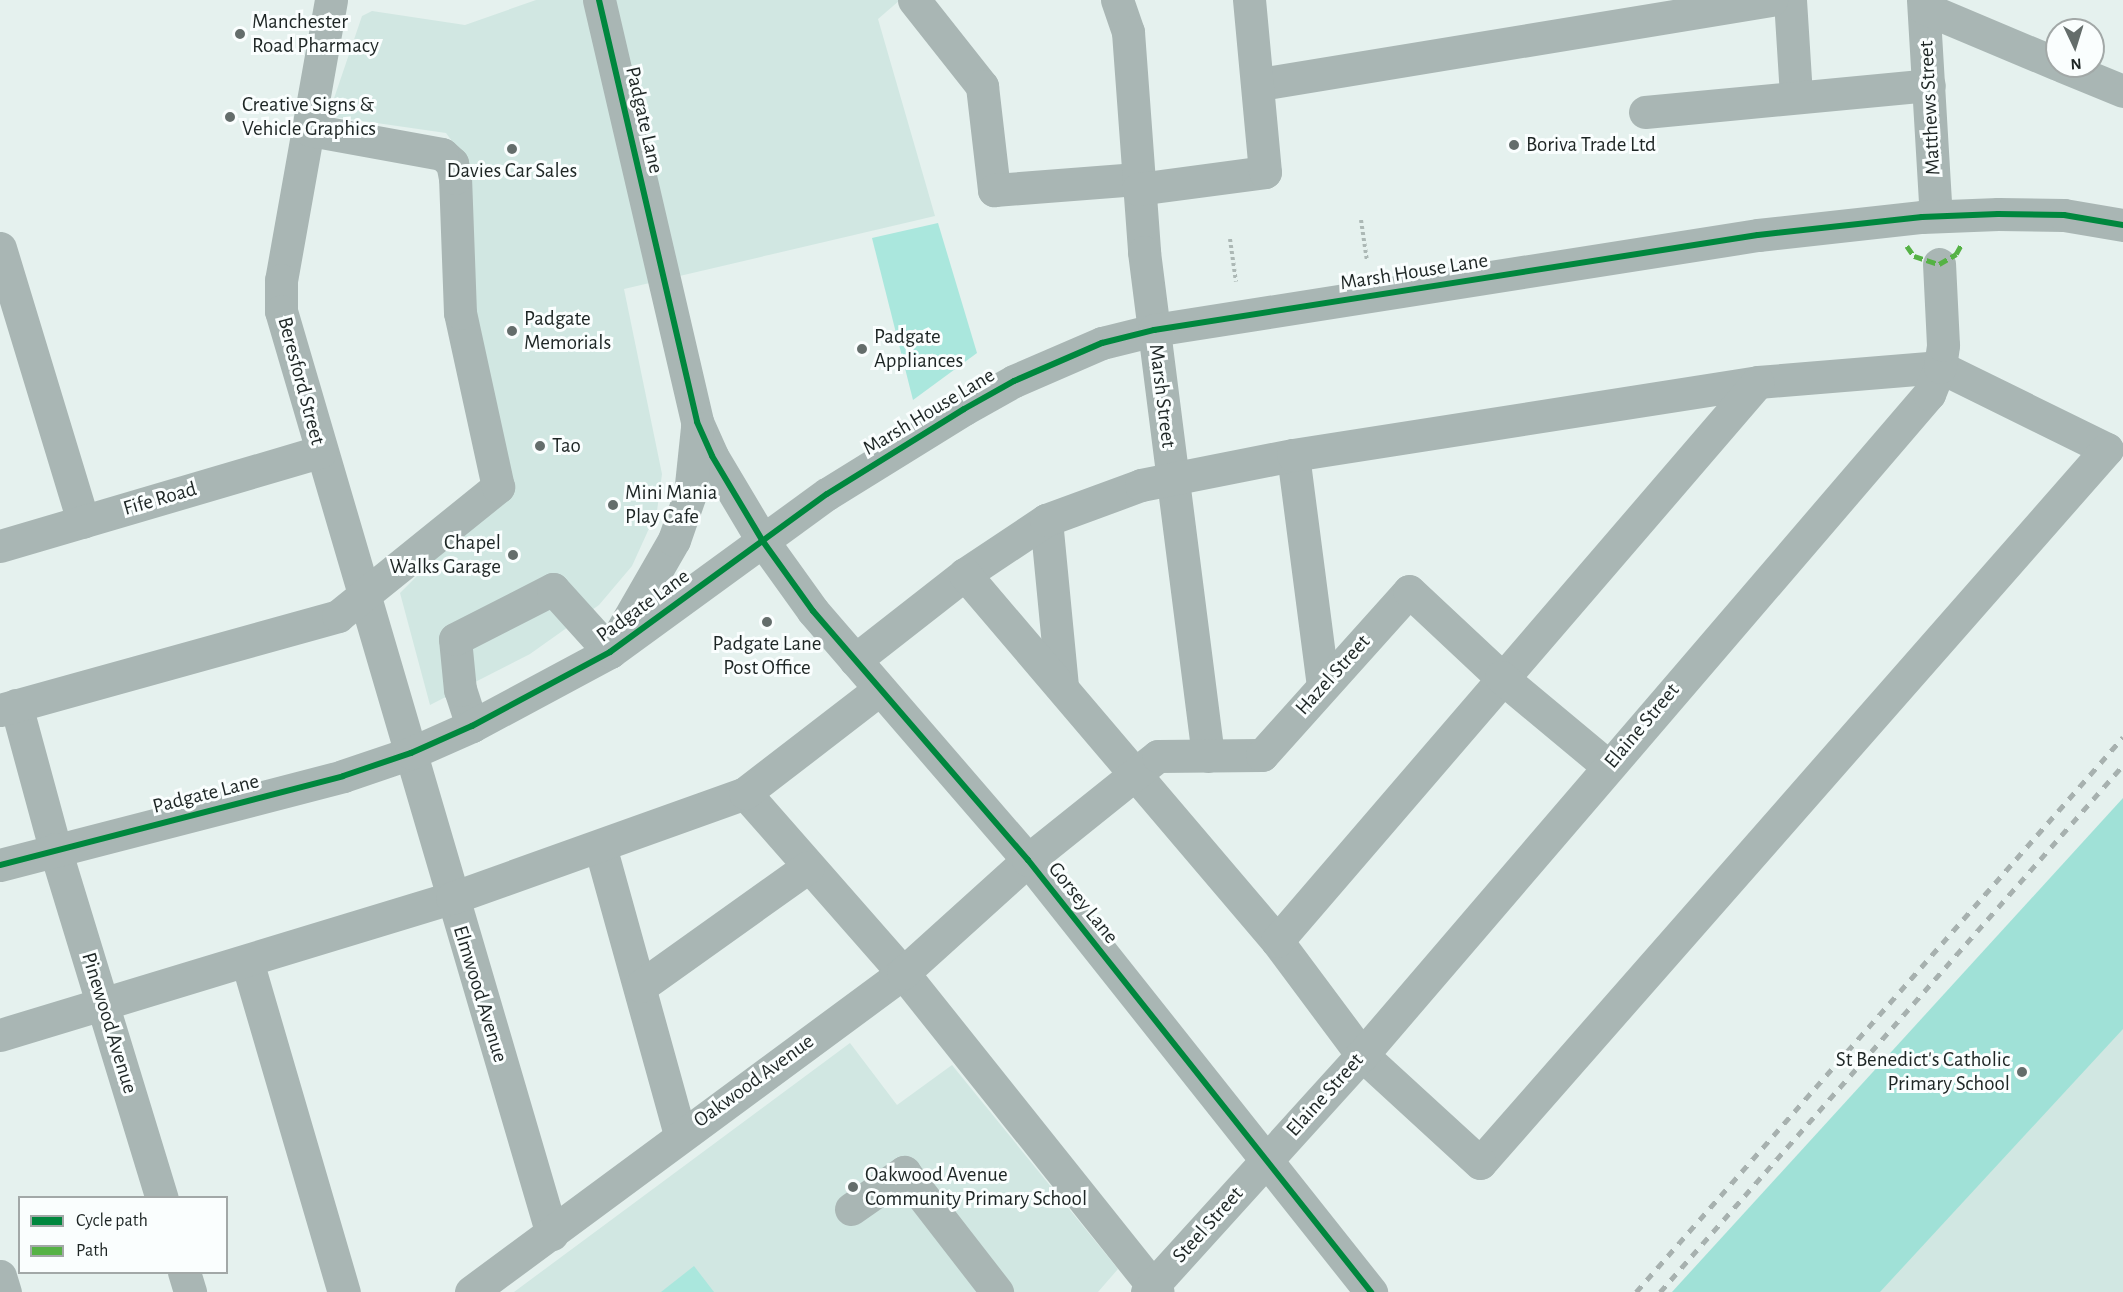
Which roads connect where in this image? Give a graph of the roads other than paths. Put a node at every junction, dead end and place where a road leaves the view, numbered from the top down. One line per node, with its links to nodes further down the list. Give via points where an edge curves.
1 (331, 0): 16 (street, Beresford Street)
2 (599, 0): 25 (street, Padgate Lane)
3 (914, 0): 17 (street, via 982,86 994,190)
4 (1117, 0): 17 (street, Marsh Street, via 1128,32)
5 (1249, 0): 11 (street)
6 (1771, 0): 11 (street)
7 (1790, 0): 14 (street)
8 (1924, 4): 9 (street); 12 (street, Matthews Street)
9 (2045, 59)
10 (2090, 78): 13 (street)
11 (1260, 84): 17 (street, via 1265,172)
12 (1929, 85): 14 (street); 18 (street, Matthews Street)
13 (2123, 92)
14 (1796, 96): 15 (street)
15 (1644, 112)
16 (310, 130): 27 (street, Beresford Street, via 281,280 281,311); 35 (street, via 442,153 452,163 456,178 460,313 498,487)
17 (1138, 184): 22 (street, Marsh Street)
18 (1936, 216): 19 (street, Marsh House Lane, via 2064,216); 22 (street, Marsh House Lane, via 1758,235)
19 (2123, 225)
20 (0, 248): 31 (street)
21 (1939, 264): 23 (street, Elaine Street, via 1943,315)
22 (1154, 330): 29 (street, Marsh Street); 32 (street, Marsh House Lane, via 1102,344 1014,381 844,483)
23 (1940, 367): 24 (street); 26 (street); 46 (street, Elaine Street, via 1929,394)
24 (1758, 382): 28 (street); 38 (street)
25 (697, 422): 32 (street, Padgate Lane, via 712,456); 36 (street, via 694,472 674,540)
26 (2115, 450): 61 (street, via 1480,1163)
27 (320, 452): 31 (street, Fife Road); 35 (street, Beresford Street)
28 (1293, 455): 29 (street); 39 (street)
29 (1173, 480): 30 (street, via 1141,486); 45 (street, Marsh Street)
30 (1046, 520): 34 (street); 40 (street)
31 (83, 522): 33 (street, Fife Road)
32 (762, 540): 36 (street, Padgate Lane); 37 (street, Gorsey Lane, via 813,611)
33 (0, 546)
34 (965, 574): 37 (street); 40 (street)
35 (364, 596): 42 (street, via 338,616); 44 (street, Beresford Street)
36 (610, 652): 43 (street, Padgate Lane); 43 (street, via 553,589 455,639 460,690)
37 (855, 660): 41 (street, Gorsey Lane)
38 (1501, 677): 39 (street, Hazel Street, via 1409,591); 46 (street, Hazel Street); 55 (street)
39 (1323, 685): 45 (street, Hazel Street, via 1262,754)
40 (1062, 686): 47 (street)
41 (880, 689): 48 (street); 51 (street, Gorsey Lane)
42 (8, 707): 50 (street, Pinewood Avenue)
43 (472, 726): 44 (street, Padgate Lane)
44 (411, 753): 50 (street, Padgate Lane, via 325,781); 54 (street, Elmwood Avenue)
45 (1208, 756): 47 (street, Hazel Street, via 1158,756)
46 (1608, 766): 61 (street, Elaine Street)
47 (1134, 772): 51 (street, Hazel Street); 55 (street)
48 (745, 793): 49 (street); 53 (street)
49 (600, 846): 54 (street); 58 (street)
50 (55, 849): 52 (street, Padgate Lane); 59 (street, Pinewood Avenue)
51 (1028, 860): 57 (street, Oakwood Avenue); 63 (street, Gorsey Lane)
52 (0, 865)
53 (808, 867): 57 (street); 58 (street)
54 (452, 898): 56 (street); 66 (street, Elmwood Avenue)
55 (1277, 941): 61 (street)
56 (248, 961): 59 (street); 72 (street)
57 (903, 973): 62 (street, Oakwood Avenue); 69 (street)
58 (641, 986): 62 (street)
59 (104, 1003): 60 (street); 64 (street, Pinewood Avenue)
60 (0, 1035)
61 (1362, 1055): 63 (street, Elaine Street)
62 (680, 1135): 66 (street, Oakwood Avenue)
63 (1268, 1158): 69 (street, Steel Street); 75 (street, Gorsey Lane)
64 (162, 1196)
65 (851, 1209): 74 (street, via 904,1172)
66 (552, 1234): 73 (street, Oakwood Avenue)
67 (185, 1274): 71 (street)
68 (0, 1276): 70 (street)
69 (1152, 1290)
70 (5, 1292)
71 (190, 1292)
72 (344, 1292)
73 (471, 1292)
74 (998, 1292)
75 (1371, 1292)

